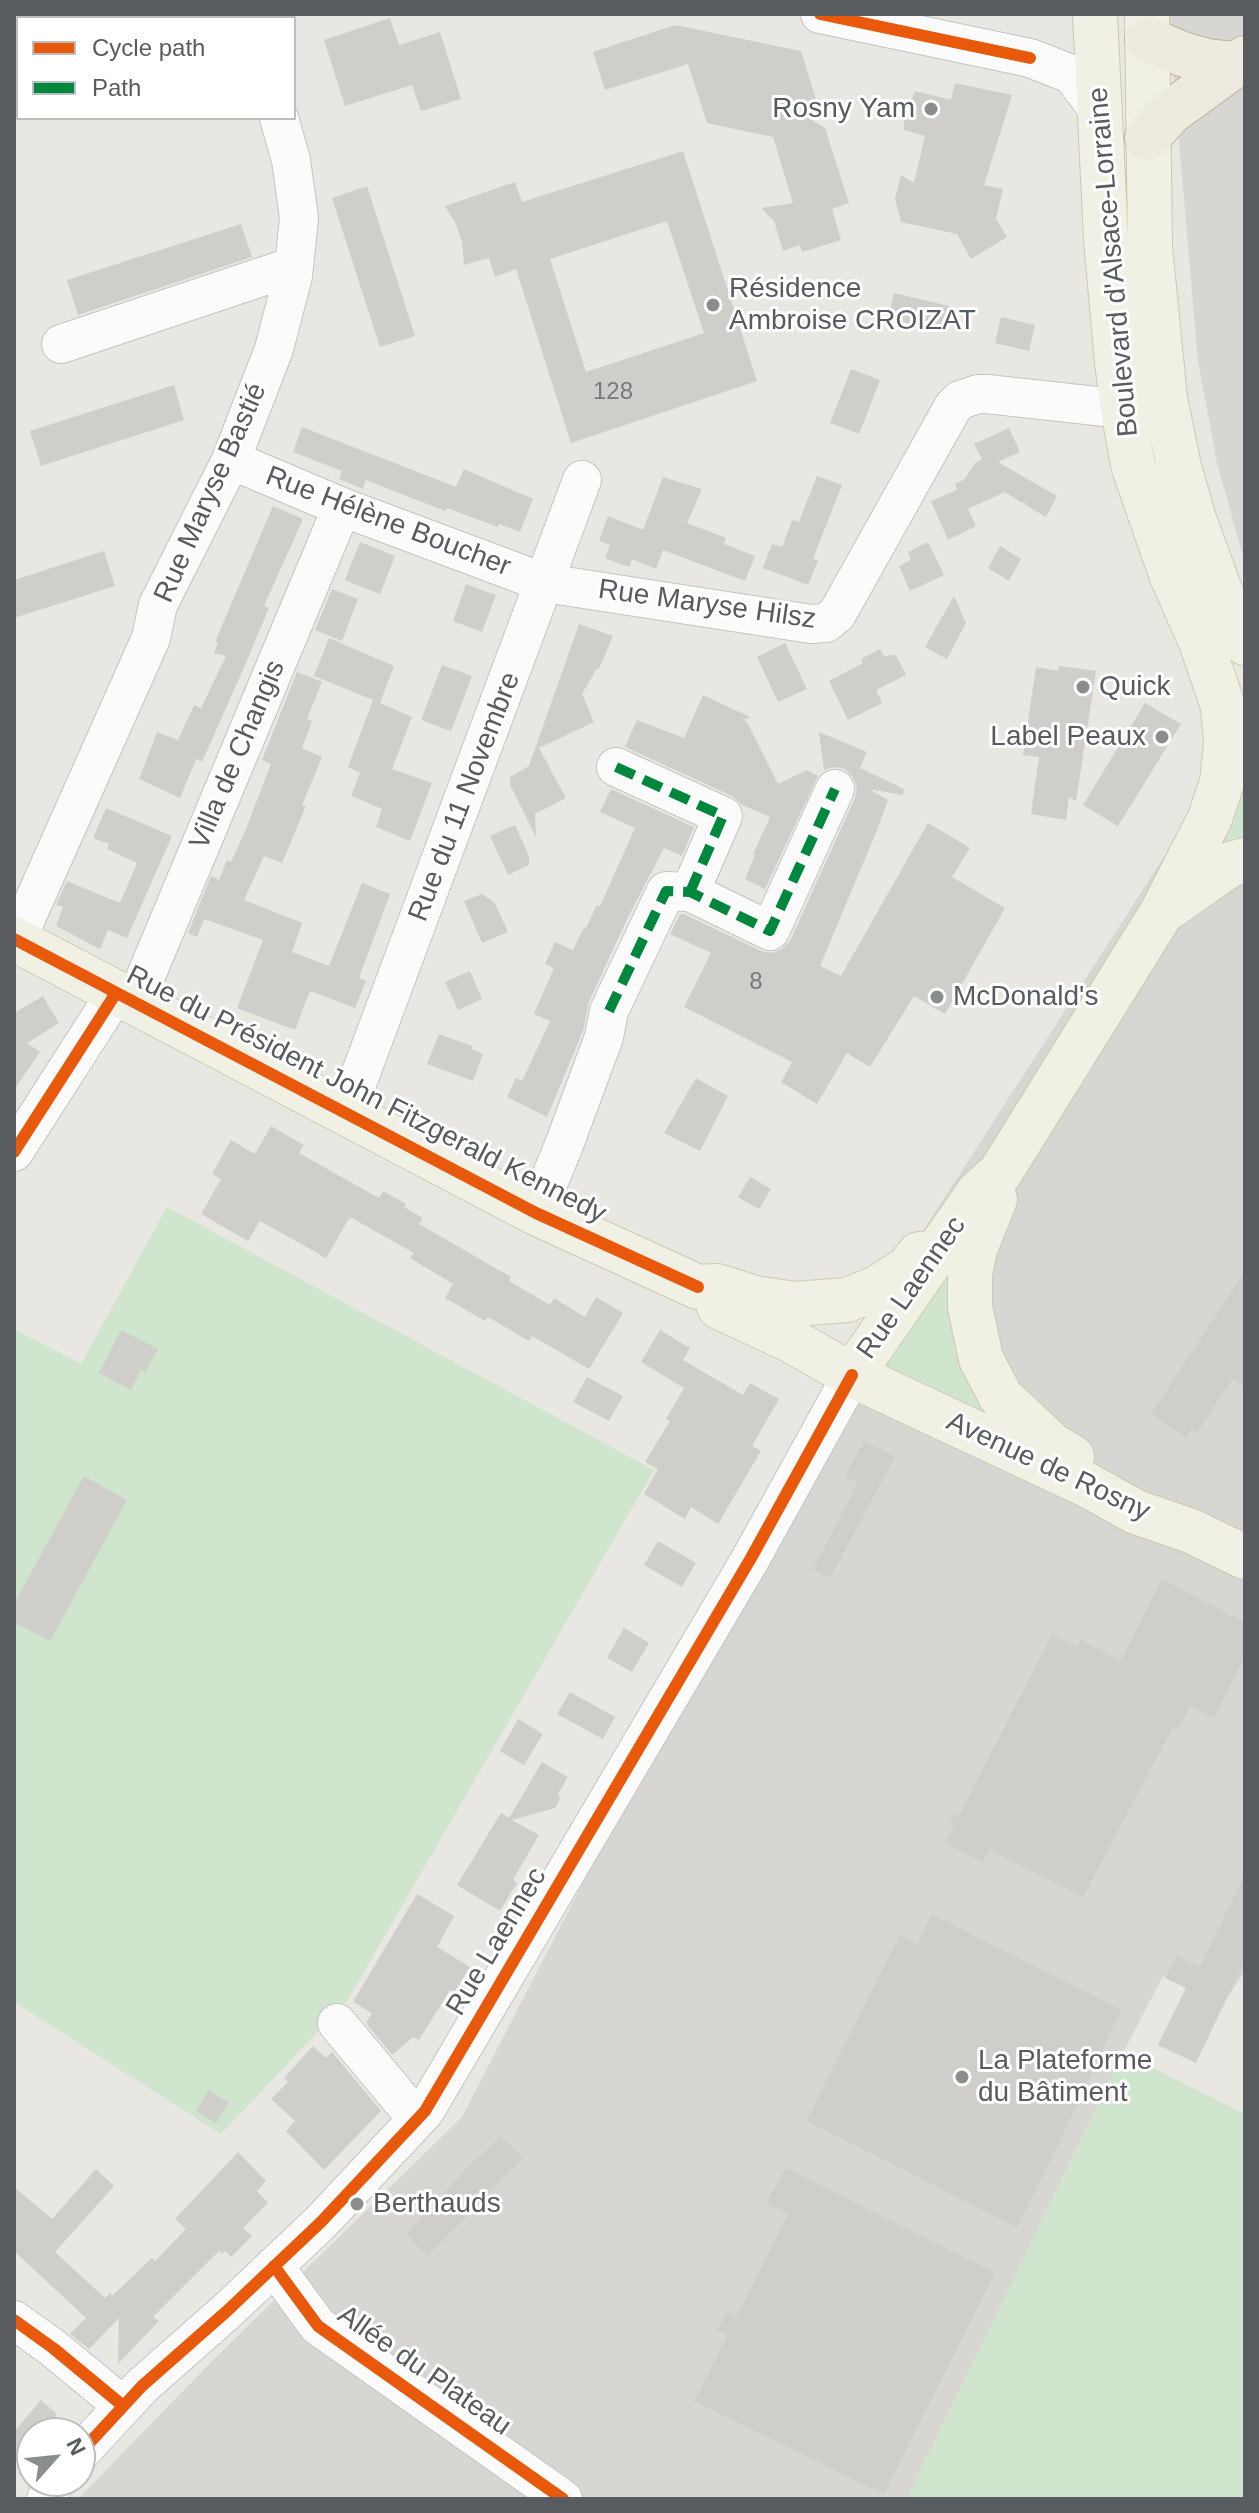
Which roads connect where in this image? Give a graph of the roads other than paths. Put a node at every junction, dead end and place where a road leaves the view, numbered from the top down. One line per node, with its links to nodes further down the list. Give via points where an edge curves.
1 (820, 14): 4 (street)
2 (1095, 23): 3 (street, via 1119,32); 4 (street, via 1067,53); 6 (main road, Boulevard d'Alsace-Lorraine)
3 (1147, 26): 5 (highway, via 1182,54); 8 (main road, Boulevard d'Alsace-Lorraine)
4 (1030, 58): 6 (street, via 1071,74)
5 (1240, 61): 8 (highway, via 1171,112)
6 (1099, 111): 9 (main road, Boulevard d'Alsace-Lorraine)
7 (280, 120): 10 (street, Rue Maryse Bastié, via 299,218)
8 (1147, 138): 9 (main road, via 1122,171); 17 (main road, Boulevard d'Alsace-Lorraine, via 1150,247 1165,398 1194,519)
9 (1106, 240): 12 (main road, Boulevard d'Alsace-Lorraine)
10 (294, 266): 11 (street); 13 (street, Rue Maryse Bastié, via 274,349)
11 (61, 344)
12 (1123, 409): 16 (street, Rue Maryse Hilsz, via 987,394 960,400 844,603 826,623); 22 (main road, Boulevard d'Alsace-Lorraine, via 1133,465 1223,706 1226,743 1215,805)
13 (231, 460): 15 (street, Rue Hélène Boucher); 23 (street, Rue Maryse Bastié, via 158,605 151,638)
14 (582, 480): 16 (street, Rue du 11 Novembre)
15 (342, 507): 16 (street, Rue Hélène Boucher); 24 (street, Villa de Changis)
16 (545, 583): 25 (street, Rue du 11 Novembre)
17 (1245, 643)
18 (616, 767): 21 (street, via 723,816)
19 (835, 789): 21 (street, via 770,931)
20 (1245, 860): 22 (main road, via 1231,864)
21 (690, 892): 28 (street, via 666,891 609,1011 604,1037)
22 (1162, 912): 27 (main road, Rue Laennec)
23 (15, 940): 24 (main road, Rue du Président John Fitzgerald Kennedy)
24 (126, 998): 25 (main road, Rue du Président John Fitzgerald Kennedy); 26 (street, Villa de Changis)
25 (346, 1113): 28 (main road, Rue du Président John Fitzgerald Kennedy)
26 (14, 1152)
27 (1000, 1173): 30 (main road, Rue Laennec, via 968,1187 908,1268 847,1300); 31 (main road, Rue Laennec, via 978,1193); 32 (main road, Rue Laennec, via 994,1207 975,1249 970,1307 981,1359 1001,1397 1052,1445)
28 (536, 1213): 29 (main road, Rue du Président John Fitzgerald Kennedy)
29 (698, 1287): 30 (main road, Rue Laennec); 31 (main road, Avenue de Rosny, via 710,1303)
30 (806, 1304): 31 (main road, via 833,1332)
31 (852, 1375): 32 (main road, Avenue de Rosny, via 1136,1512); 35 (street, Rue Laennec, via 751,1558)
32 (1191, 1531): 33 (main road, Avenue de Rosny)
33 (1245, 1557)
34 (337, 2023): 35 (street)
35 (417, 2119): 36 (street, Rue Laennec)
36 (274, 2266): 38 (street, Rue Laennec); 40 (street, Allée du Plateau, via 318,2326)
37 (14, 2320): 38 (street)
38 (122, 2405): 39 (street, Rue Laennec)
39 (96, 2435)
40 (563, 2499)

